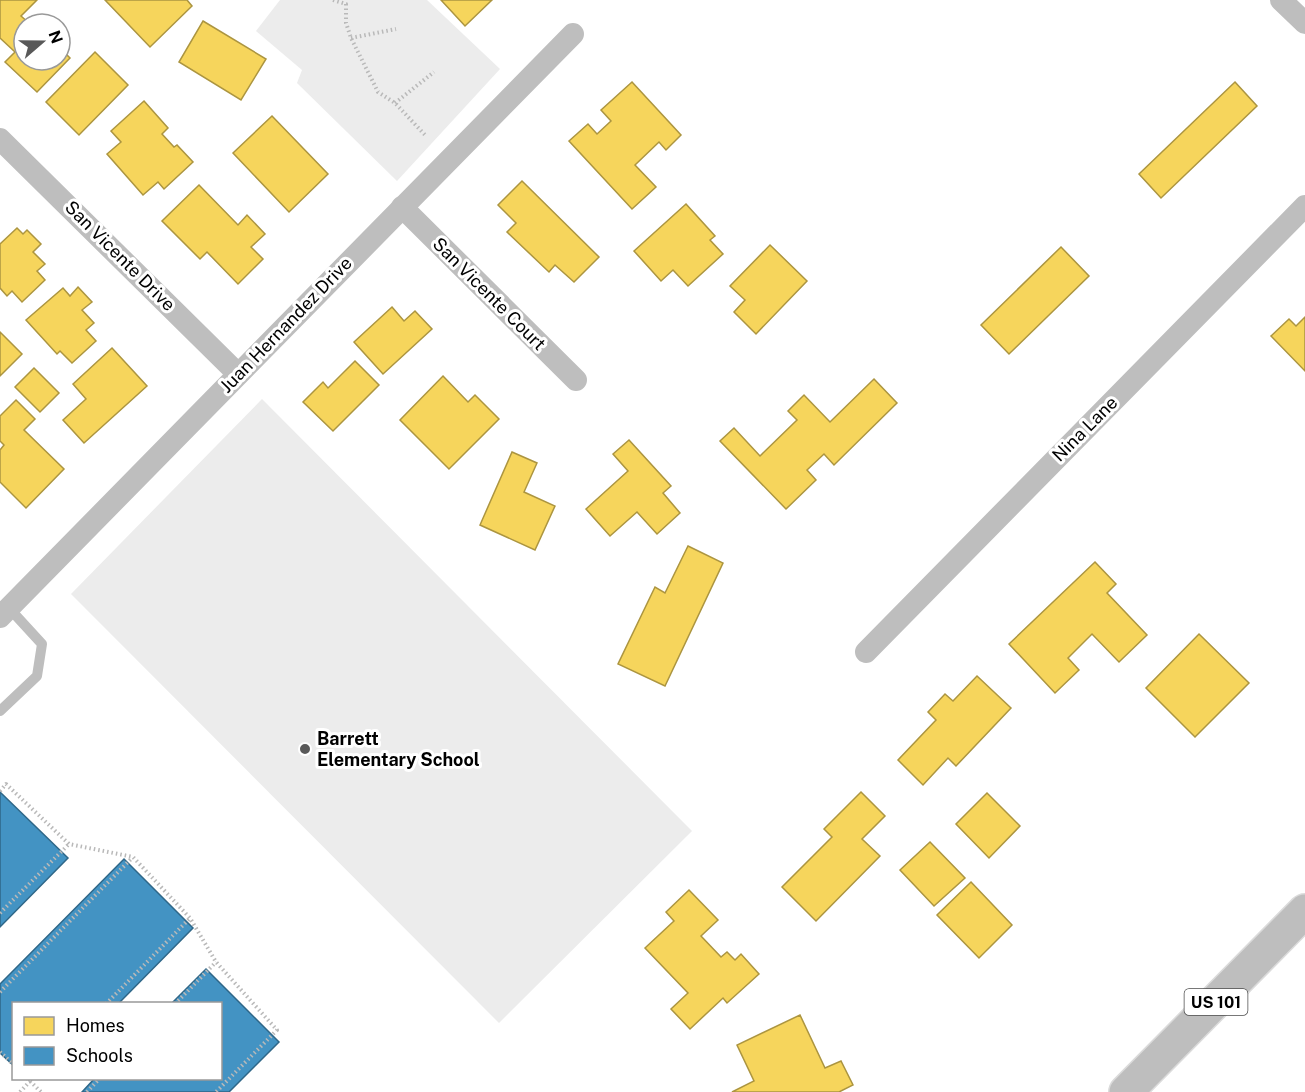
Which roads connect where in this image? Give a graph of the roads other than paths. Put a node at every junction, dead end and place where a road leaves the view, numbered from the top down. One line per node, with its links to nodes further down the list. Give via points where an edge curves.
1 (1281, 0): 2 (street)
2 (1305, 23)
3 (573, 34): 6 (street, Juan Hernandez Drive)
4 (0, 139): 7 (street, San Vicente Drive)
5 (1305, 206): 10 (street, Nina Lane)
6 (402, 207): 7 (street, Juan Hernandez Drive); 8 (street, San Vicente Court)
7 (238, 374): 9 (street, Juan Hernandez Drive)
8 (576, 381)
9 (4, 612): 11 (lane, via 42,644 37,676)
10 (866, 652)
11 (0, 711)
12 (1305, 911): 13 (highway, US 101)
13 (1126, 1092)

